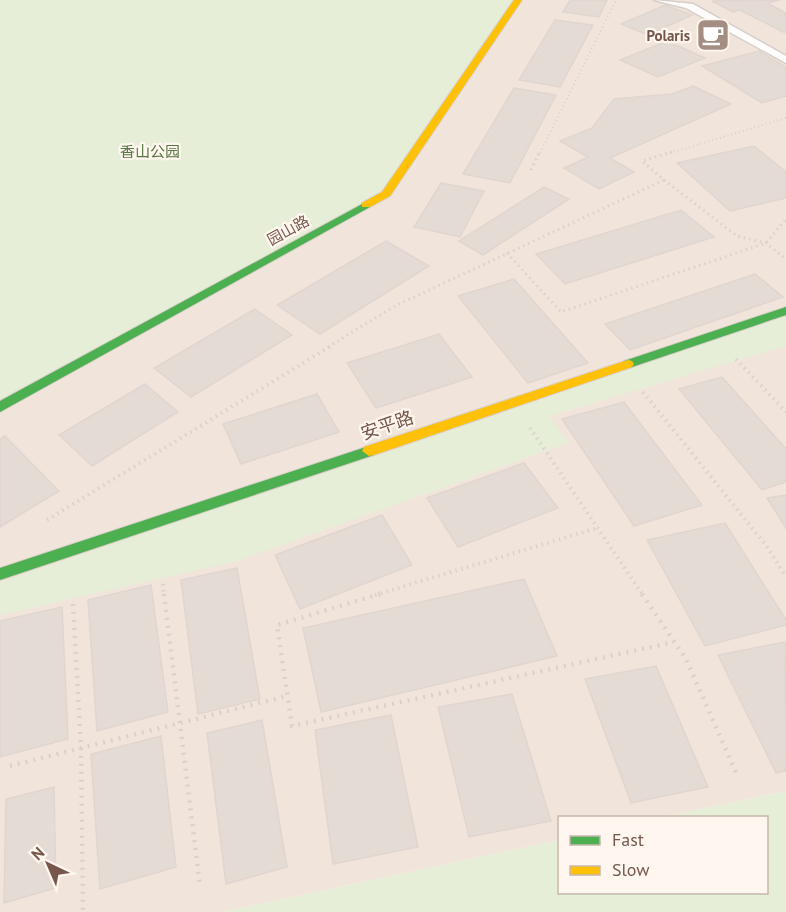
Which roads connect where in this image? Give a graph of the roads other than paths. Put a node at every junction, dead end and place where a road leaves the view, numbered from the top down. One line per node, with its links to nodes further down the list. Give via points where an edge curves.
1 (518, 0): 5 (street, 园山路, via 386,194)
2 (659, 0): 3 (lane, via 689,6)
3 (786, 60)
4 (786, 310): 6 (street, 安平路)
5 (0, 407)
6 (0, 574)

